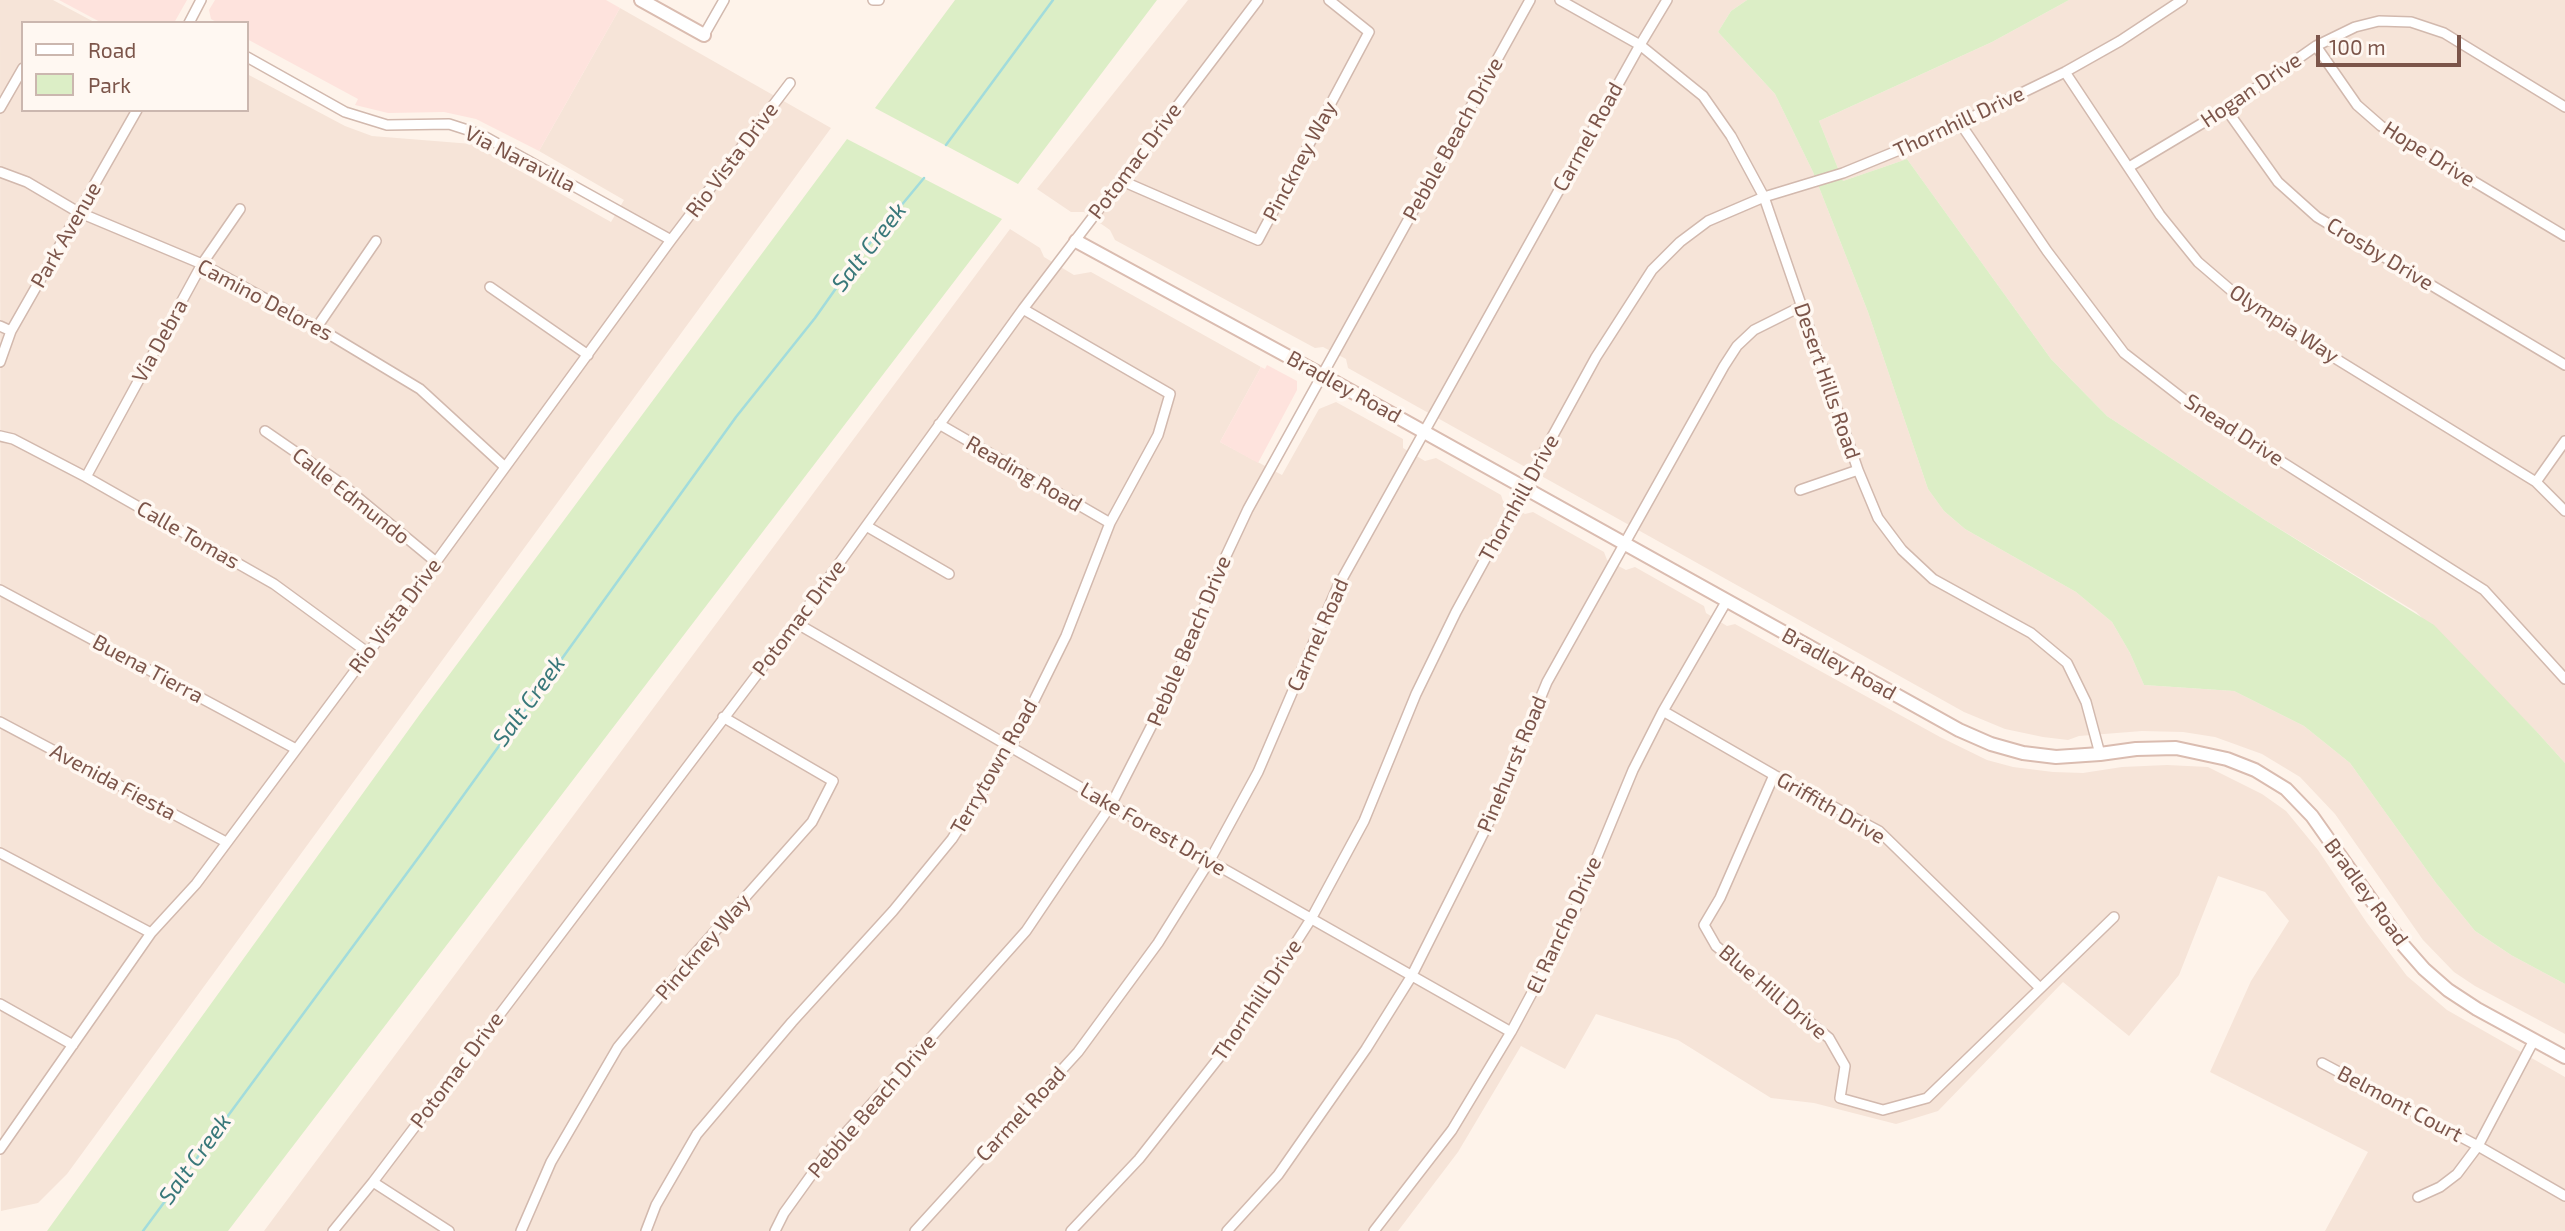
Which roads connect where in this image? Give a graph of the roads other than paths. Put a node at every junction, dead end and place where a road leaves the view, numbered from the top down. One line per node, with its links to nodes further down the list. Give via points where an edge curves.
1 (201, 0): 12 (street)
2 (641, 0): 13 (street)
3 (723, 0): 13 (street)
4 (873, 0): 5 (street)
5 (879, 0)
6 (1258, 0): 27 (street, Potomac Drive)
7 (1329, 0): 27 (street, Pinckney Way, via 1369,32 1258,240)
8 (1530, 0): 45 (street, Pebble Beach Drive)
9 (1560, 0): 14 (street, Desert Hills Road)
10 (1667, 0): 14 (street, Carmel Road)
11 (2182, 0): 18 (street, Thornhill Drive)
12 (190, 21)
13 (704, 35)
14 (1640, 45): 28 (street, Desert Hills Road, via 1703,96); 48 (street, Carmel Road)
15 (2316, 46): 20 (street, Hogan Drive, via 2355,27 2411,22 2444,33); 22 (street, Hogan Drive); 31 (street, Hope Drive, via 2357,105 2381,126)
16 (248, 58): 32 (street, Via Naravilla, via 345,112 387,125 449,124 480,134)
17 (21, 71): 21 (street)
18 (2066, 72): 24 (street, Thornhill Drive); 25 (street, Olympia Way)
19 (790, 83): 32 (street, Rio Vista Drive)
20 (2565, 107)
21 (0, 108)
22 (2226, 109): 25 (street, Hogan Drive); 44 (street, Crosby Drive, via 2278,182 2317,217)
23 (136, 112): 30 (street, Park Avenue)
24 (1960, 123): 28 (street, Thornhill Drive, via 1843,173); 67 (street, Snead Drive, via 2124,353 2186,401 2484,590)
25 (2129, 167): 54 (street, Olympia Way, via 2197,262 2247,304)
26 (0, 173): 30 (street, Camino Delores)
27 (1120, 180): 33 (street, Potomac Drive)
28 (1764, 197): 37 (street, Desert Hills Road); 55 (street, Thornhill Drive, via 1709,221 1651,270 1596,357)
29 (240, 209): 35 (street, Via Debra)
30 (78, 212): 35 (street, Camino Delores); 41 (street, Park Avenue)
31 (2565, 236)
32 (671, 240): 42 (street, Rio Vista Drive)
33 (1076, 240): 38 (street, Potomac Drive); 45 (street, Bradley Road)
34 (376, 242): 40 (street)
35 (202, 264): 40 (street, Camino Delores); 53 (street, Via Debra)
36 (490, 287): 42 (street)
37 (1800, 307): 52 (street, Desert Hills Road); 60 (street, Pinehurst Road, via 1754,330 1737,346)
38 (1023, 309): 46 (street, Potomac Drive); 58 (street, Terrytown Road, via 1170,394 1158,435)
39 (0, 326): 41 (street)
40 (317, 327): 51 (street, Camino Delores, via 420,390)
41 (11, 331): 43 (street, Park Avenue)
42 (588, 355): 51 (street, Rio Vista Drive)
43 (0, 362)
44 (2565, 365)
45 (1322, 375): 48 (street, Bradley Road); 75 (street, Pebble Beach Drive, via 1248,509 1175,680)
46 (939, 424): 58 (street, Reading Road); 59 (street, Potomac Drive)
47 (265, 432): 61 (street, Calle Edmundo, via 339,482)
48 (1423, 432): 55 (street, Bradley Road); 78 (street, Carmel Road, via 1337,588 1258,772)
49 (0, 436): 53 (street, Calle Tomas)
50 (2565, 441): 54 (street)
51 (505, 467): 61 (street, Rio Vista Drive)
52 (1858, 470): 56 (street); 73 (street, Desert Hills Road, via 1878,518 1902,550 1933,579 2031,633 2067,663 2086,702)
53 (86, 477): 66 (street, Calle Tomas, via 274,584)
54 (2536, 482): 57 (street, Olympia Way)
55 (1524, 488): 60 (street, Bradley Road); 80 (street, Thornhill Drive, via 1456,612 1416,694 1364,821)
56 (1800, 490)
57 (2565, 511)
58 (1110, 523): 71 (street, Terrytown Road, via 1066,636)
59 (868, 527): 62 (street); 65 (street, Potomac Drive)
60 (1626, 545): 64 (street, Bradley Road); 82 (street, Pinehurst Road, via 1547,682 1490,820)
61 (436, 562): 66 (street, Rio Vista Drive)
62 (949, 574)
63 (0, 590): 72 (street, Buena Tierra)
64 (1726, 602): 68 (street, El Rancho Drive); 73 (street, Bradley Road, via 1991,744 2023,754)
65 (796, 623): 69 (street, Potomac Drive); 71 (street, Lake Forest Drive)
66 (367, 652): 72 (street, Rio Vista Drive)
67 (2565, 678)
68 (1663, 711): 74 (street, Griffith Drive); 85 (street, El Rancho Drive, via 1633,770 1570,922)
69 (723, 717): 92 (street, Potomac Drive); 97 (street, Pinckney Way, via 832,781 812,822 618,1047 551,1161)
70 (0, 722): 76 (street, Avenida Fiesta)
71 (1011, 747): 75 (street, Lake Forest Drive); 98 (street, Terrytown Road, via 952,839 697,1134)
72 (296, 749): 76 (street, Rio Vista Drive)
73 (2100, 754): 86 (street, Bradley Road, via 2176,748 2227,759 2286,789 2312,816 2424,969 2448,990)
74 (1773, 775): 83 (street, Griffith Drive, via 1878,831); 83 (street, Blue Hill Drive, via 1704,925 1716,946 1829,1038 1845,1066 1840,1098 1884,1110 1927,1098)
75 (1111, 805): 78 (street, Lake Forest Drive); 99 (street, Pebble Beach Drive, via 1026,931 825,1156)
76 (226, 842): 81 (street, Rio Vista Drive, via 196,884)
77 (0, 853): 81 (street)
78 (1210, 860): 80 (street, Lake Forest Drive); 100 (street, Carmel Road, via 1158,943 1078,1052)
79 (2114, 917): 83 (street)
80 (1311, 919): 82 (street, Lake Forest Drive); 101 (street, Thornhill Drive, via 1236,1037 1139,1159)
81 (151, 933): 87 (street, Rio Vista Drive)
82 (1411, 976): 85 (street, Lake Forest Drive); 102 (street, Pinehurst Road, via 1278,1175)
83 (2040, 988)
84 (0, 1004): 87 (street)
85 (1511, 1032): 103 (street, El Rancho Drive, via 1452,1130)
86 (2534, 1040): 88 (street, Bradley Road); 90 (street)
87 (73, 1045): 91 (street, Rio Vista Drive)
88 (2565, 1057)
89 (2322, 1063): 90 (street, Belmont Court)
90 (2478, 1146): 93 (street, Belmont Court); 94 (street, via 2457,1174)
91 (0, 1149)
92 (373, 1182): 95 (street, Potomac Drive); 96 (street)
93 (2565, 1196)
94 (2418, 1197)
95 (333, 1231)
96 (449, 1231)
97 (521, 1231)
98 (646, 1231)
99 (775, 1231)
100 (915, 1231)
101 (1072, 1231)
102 (1227, 1231)
103 (1374, 1231)

